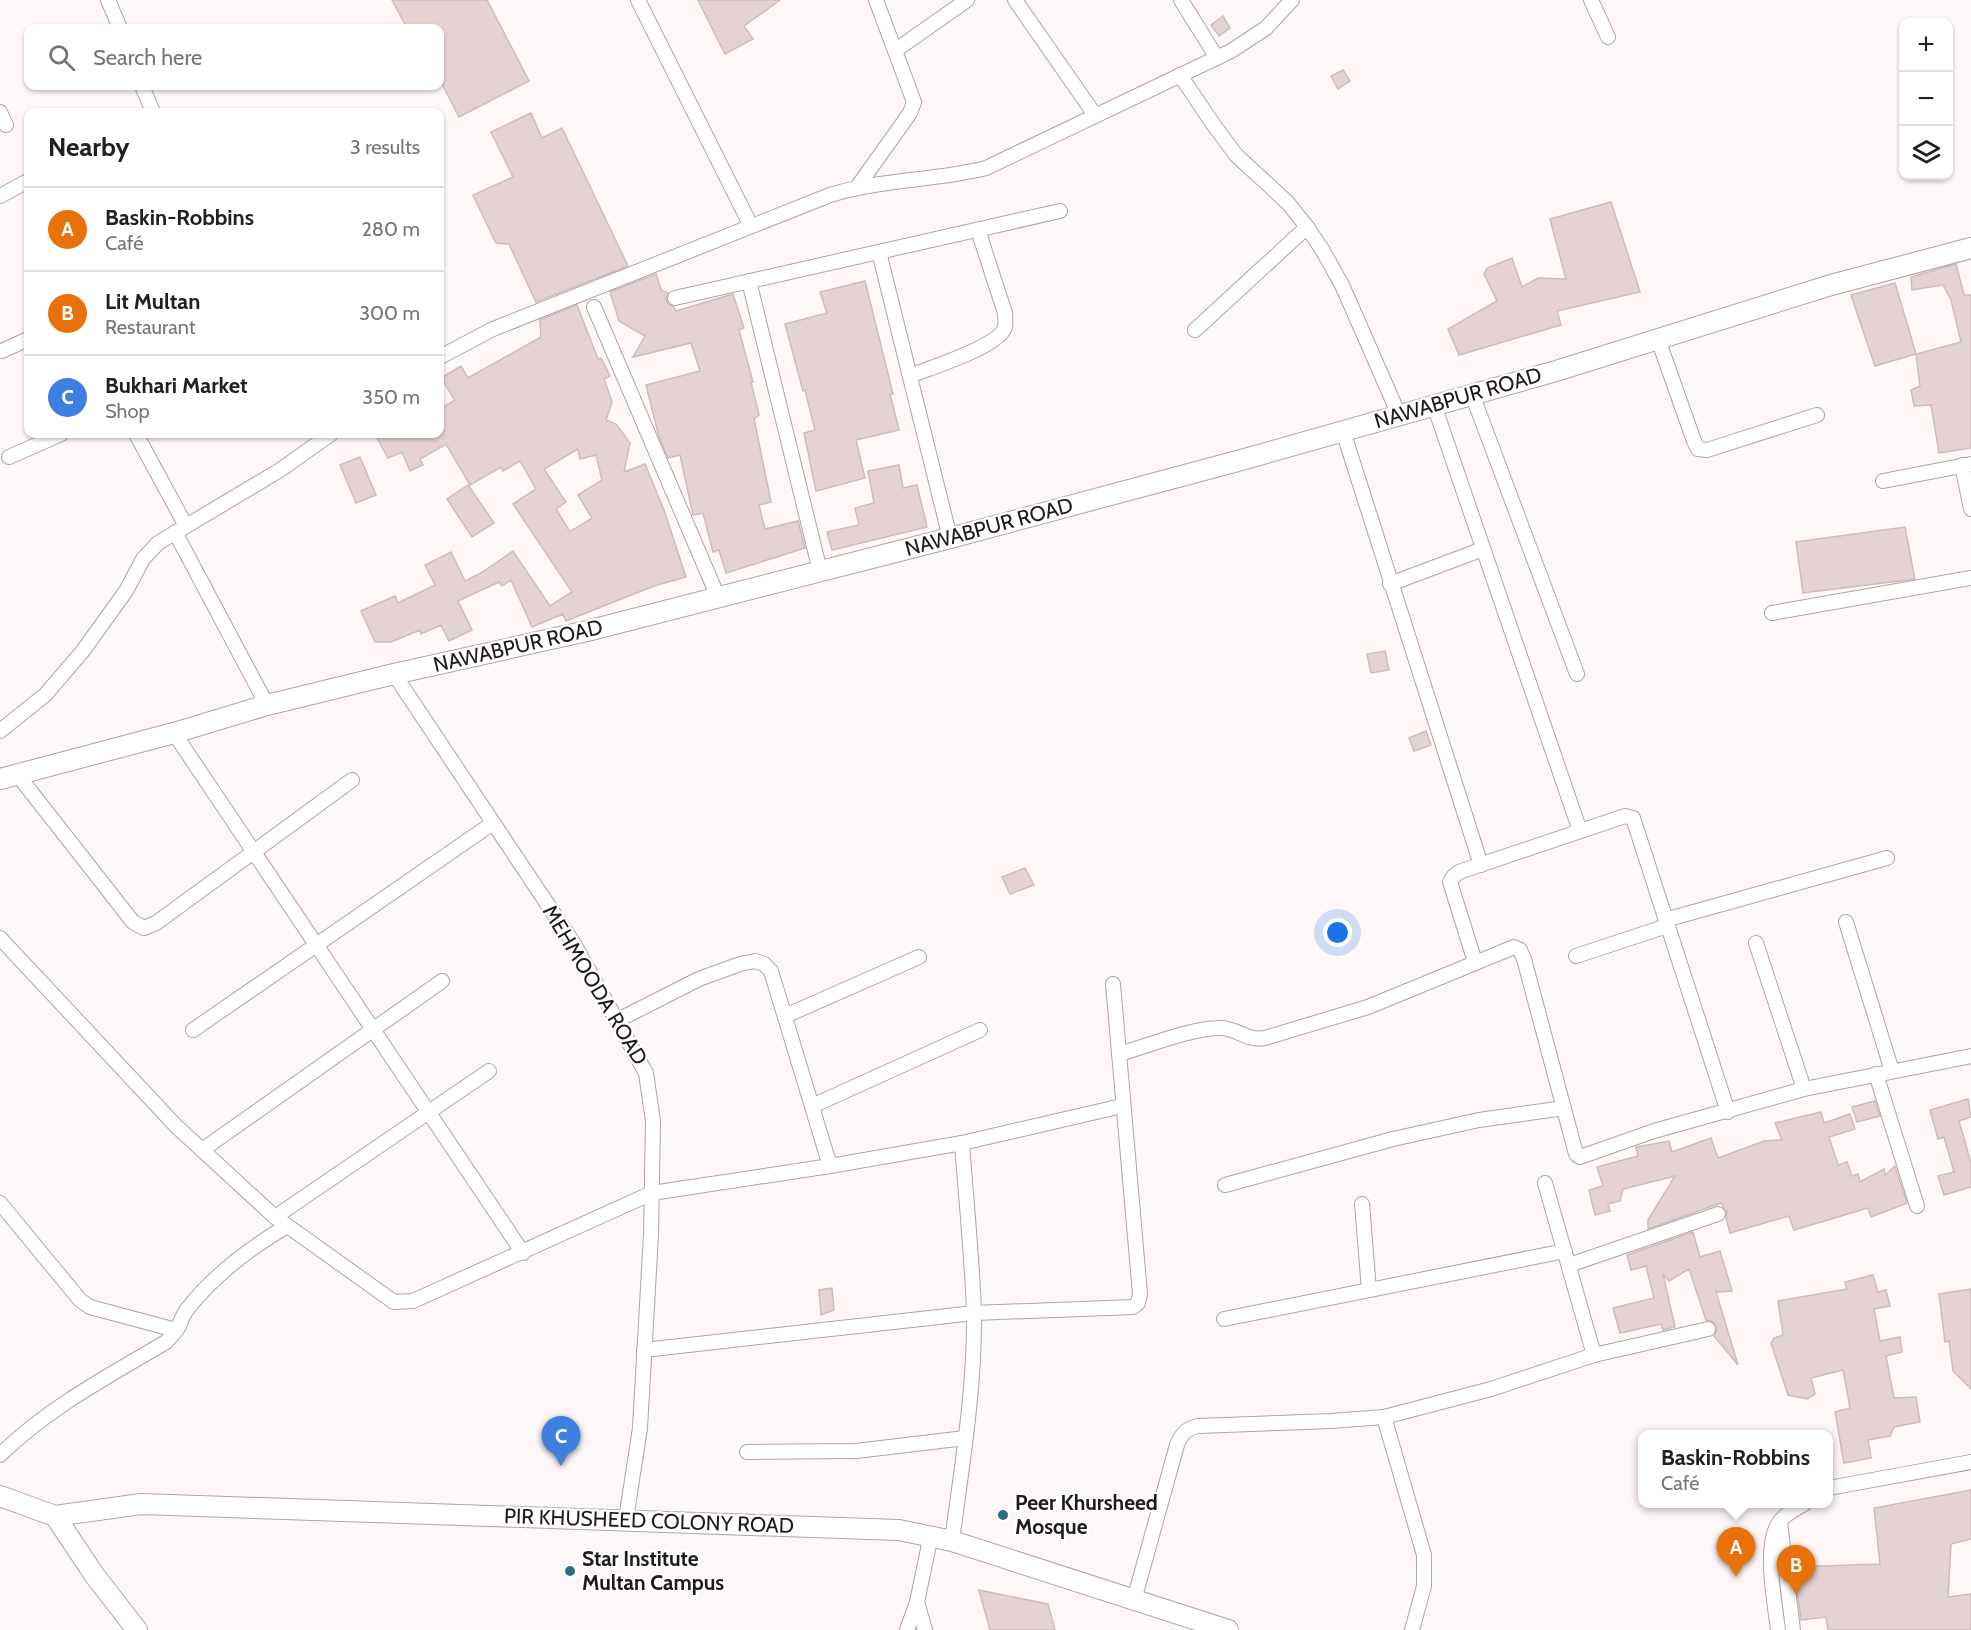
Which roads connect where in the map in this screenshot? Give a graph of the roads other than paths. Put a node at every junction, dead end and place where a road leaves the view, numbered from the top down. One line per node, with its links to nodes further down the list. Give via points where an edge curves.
1 (108, 0): 9 (street)
2 (638, 0): 23 (street)
3 (876, 0): 11 (street)
4 (967, 0): 11 (street)
5 (1015, 0): 17 (street)
6 (1181, 0): 12 (street)
7 (1292, 0): 12 (street, via 1266,28)
8 (1591, 0): 10 (street)
9 (118, 24)
10 (1608, 37)
11 (896, 50): 20 (street, via 914,102)
12 (1217, 58): 13 (street)
13 (1180, 75): 17 (street); 24 (street, via 1236,155)
14 (144, 90): 15 (street)
15 (151, 108)
16 (0, 112): 18 (street)
17 (1095, 115): 20 (street, via 986,168)
18 (6, 125)
19 (24, 184): 21 (street)
20 (858, 186): 23 (street)
21 (0, 196)
22 (1060, 211): 25 (street)
23 (751, 226): 35 (street, via 493,329)
24 (1308, 227): 31 (street); 39 (street, via 1342,285)
25 (978, 230): 27 (street); 36 (street, via 1005,313 1005,327 984,347)
26 (1971, 248): 32 (street, NAWABPUR ROAD, via 1831,285)
27 (879, 252): 28 (street); 36 (street)
28 (749, 281): 29 (street); 52 (street)
29 (675, 297)
30 (594, 307): 55 (street)
31 (1195, 330)
32 (1658, 339): 37 (street, NAWABPUR ROAD); 40 (street, via 1698,449 1707,450)
33 (24, 341): 34 (street)
34 (2, 351)
35 (444, 355)
36 (910, 376): 50 (street)
37 (1472, 394): 38 (street, NAWABPUR ROAD); 58 (street)
38 (1434, 405): 39 (street, NAWABPUR ROAD); 51 (street)
39 (1399, 415): 41 (street, NAWABPUR ROAD)
40 (1817, 415)
41 (1342, 431): 50 (street, NAWABPUR ROAD); 54 (street)
42 (52, 438): 45 (street)
43 (138, 438): 49 (street)
44 (325, 438): 49 (street, via 280,470)
45 (9, 457)
46 (1967, 465): 47 (street); 48 (street)
47 (1883, 481)
48 (1971, 509)
49 (180, 529): 59 (street); 60 (street, via 158,543 143,560 126,591 45,695)
50 (950, 538): 52 (street, NAWABPUR ROAD)
51 (1483, 549): 54 (street); 65 (street)
52 (820, 571): 55 (street, NAWABPUR ROAD)
53 (1971, 578): 56 (street)
54 (1390, 584): 68 (street)
55 (718, 597): 57 (street, NAWABPUR ROAD)
56 (1772, 613)
57 (394, 674): 59 (street, NAWABPUR ROAD); 64 (street, MEHMOODA ROAD)
58 (1577, 674)
59 (267, 705): 61 (street, NAWABPUR ROAD)
60 (0, 731)
61 (174, 733): 62 (street, NAWABPUR ROAD); 66 (street)
62 (8, 776): 66 (street, via 133,922 144,928)
63 (352, 780): 66 (street)
64 (493, 823): 73 (street); 80 (street, MEHMOODA ROAD, via 574,944)
65 (1580, 831): 68 (street); 70 (street, via 1625,816 1634,818)
66 (254, 852): 73 (street)
67 (1887, 858): 70 (street)
68 (1481, 865): 76 (street, via 1459,872 1450,882)
69 (1846, 922): 87 (street)
70 (1666, 923): 74 (street); 93 (street)
71 (0, 938): 96 (street)
72 (1756, 943): 89 (street)
73 (316, 945): 81 (street); 82 (street)
74 (1576, 956)
75 (919, 957): 79 (street)
76 (1475, 962): 84 (street, via 1368,1007 1265,1038 1249,1038 1219,1028); 92 (street, via 1506,949 1520,950)
77 (442, 981): 81 (street)
78 (1113, 984): 84 (street)
79 (785, 1016): 80 (street, via 771,971 755,962 699,979); 90 (street)
80 (618, 1020): 100 (street, MEHMOODA ROAD, via 646,1073 650,1089)
81 (373, 1029): 94 (street); 96 (street)
82 (193, 1030)
83 (980, 1030): 90 (street)
84 (1119, 1054): 91 (street)
85 (1971, 1056): 87 (street)
86 (489, 1071): 94 (street)
87 (1892, 1071): 88 (street)
88 (1876, 1074): 89 (street); 103 (street)
89 (1804, 1089): 93 (street)
90 (812, 1106): 97 (street)
91 (1122, 1106): 95 (street); 111 (street, via 1138,1303 1132,1307)
92 (1564, 1108): 93 (street, via 1580,1157 1654,1131); 99 (street, via 1479,1120 1393,1139)
93 (1728, 1112)
94 (429, 1113): 105 (street); 108 (street)
95 (962, 1143): 97 (street); 111 (street)
96 (202, 1150): 105 (street)
97 (830, 1166): 100 (street)
98 (1545, 1183): 107 (street)
99 (1225, 1185)
100 (652, 1193): 108 (street); 115 (street, MEHMOODA ROAD)
101 (0, 1203): 114 (street, via 80,1300 90,1307)
102 (1362, 1204): 110 (street)
103 (1917, 1206)
104 (1718, 1214): 109 (street)
105 (275, 1217): 106 (street)
106 (287, 1226): 108 (street, via 394,1302 413,1301); 114 (street, via 227,1267 186,1310)
107 (1565, 1251): 109 (street); 110 (street)
108 (523, 1253)
109 (1569, 1265): 116 (street)
110 (1369, 1290): 112 (street)
111 (974, 1313): 115 (street); 118 (street)
112 (1224, 1319)
113 (1707, 1329): 116 (street)
114 (176, 1330): 120 (street, via 166,1342 68,1399)
115 (644, 1350): 126 (street, MEHMOODA ROAD, via 640,1428)
116 (1594, 1356): 117 (street)
117 (1384, 1417): 130 (street, via 1189,1428 1179,1438); 136 (street, via 1424,1555 1424,1586)
118 (965, 1438): 119 (street, via 856,1450); 129 (street)
119 (747, 1452)
120 (0, 1455)
121 (1971, 1462): 122 (street)
122 (1833, 1487)
123 (0, 1496): 125 (street)
124 (1797, 1508): 127 (street)
125 (55, 1516): 126 (street, PIR KHUSHEED COLONY ROAD, via 141,1504); 132 (street)
126 (626, 1519): 128 (street, PIR KHUSHEED COLONY ROAD, via 899,1530)
127 (1780, 1520): 137 (street, via 1770,1557); 138 (street)
128 (931, 1535): 129 (street, PIR KHUSHEED COLONY ROAD); 131 (street)
129 (952, 1541): 130 (street, PIR KHUSHEED COLONY ROAD)
130 (1134, 1600): 135 (street, PIR KHUSHEED COLONY ROAD)
131 (917, 1602): 133 (street); 134 (street)
132 (137, 1630)
133 (907, 1630)
134 (925, 1630)
135 (1228, 1630)
136 (1412, 1630)
137 (1778, 1630)
138 (1793, 1630)

